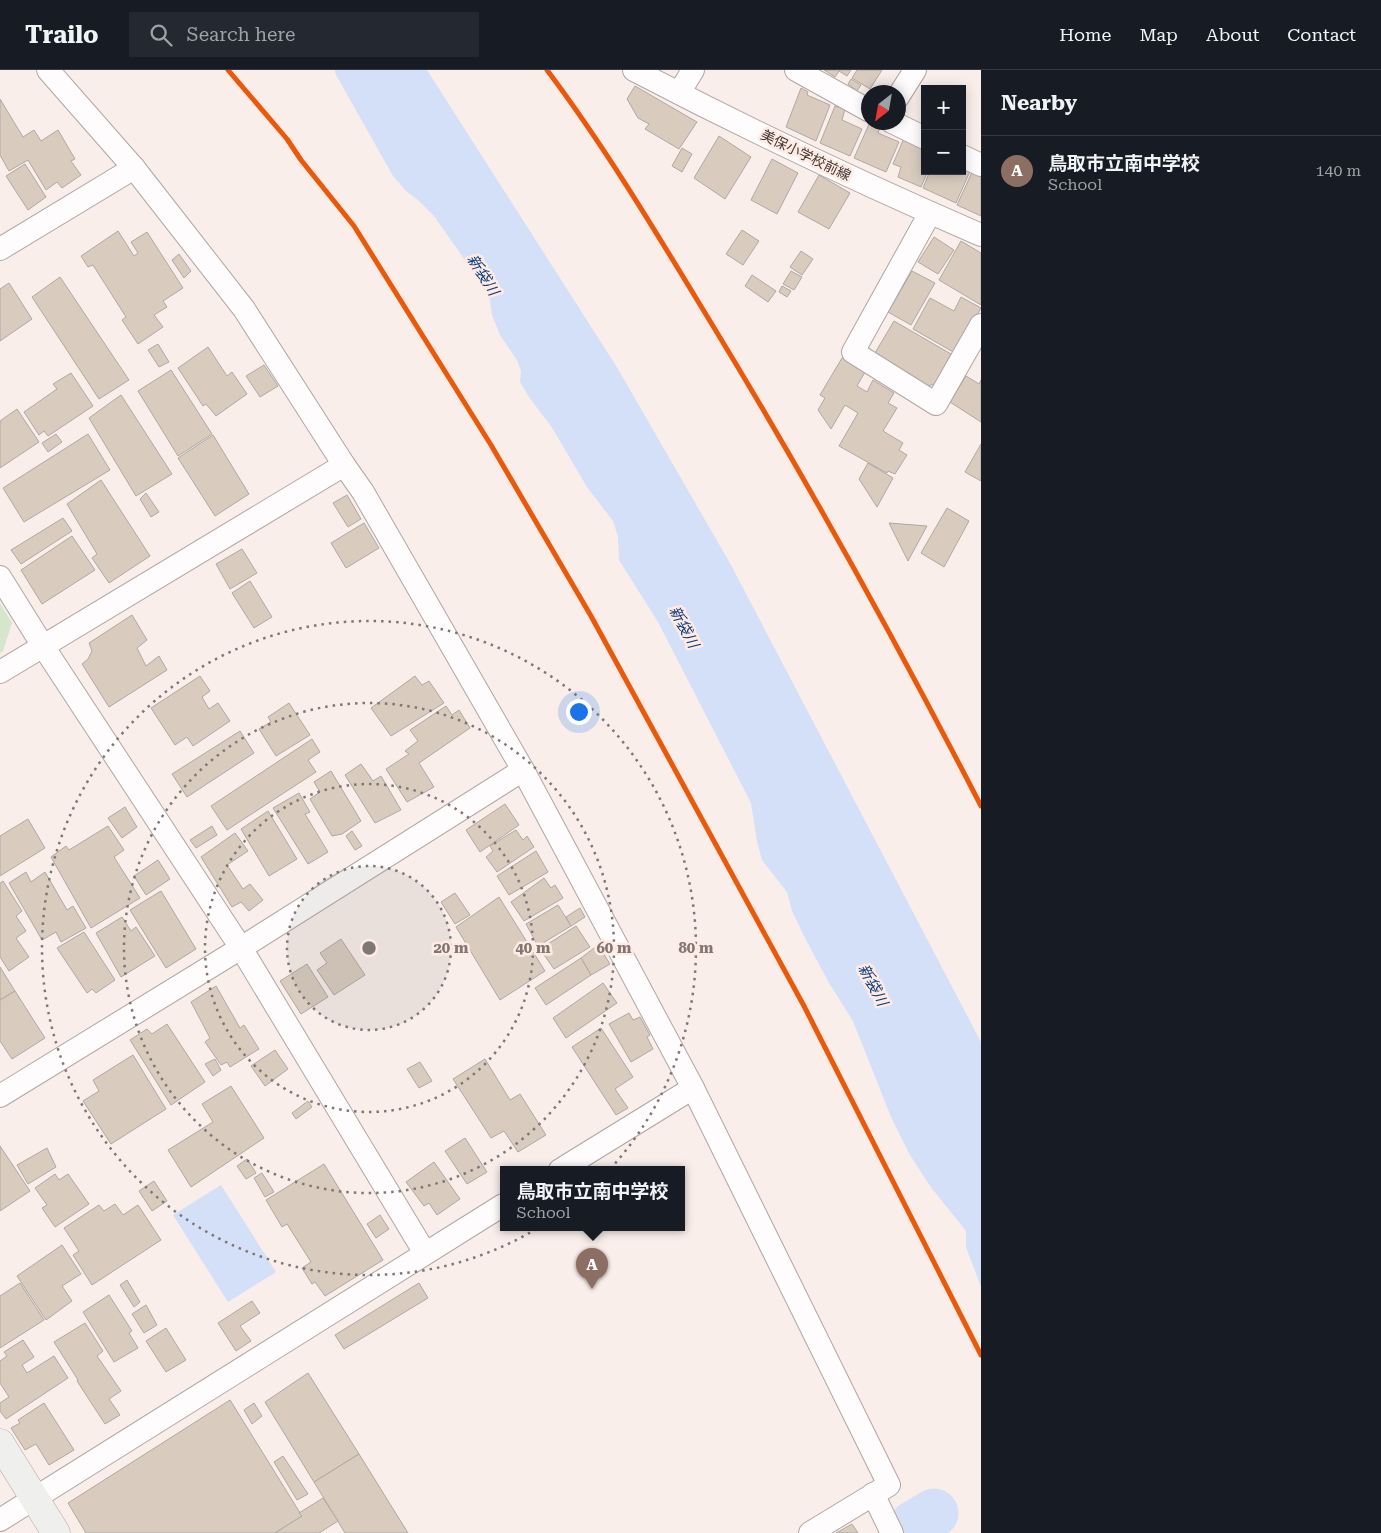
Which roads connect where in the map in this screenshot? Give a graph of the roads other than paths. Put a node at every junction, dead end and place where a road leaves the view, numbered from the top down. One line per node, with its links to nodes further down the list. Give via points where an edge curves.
1 (48, 70): 13 (street)
2 (634, 70): 7 (street, 美保小学校前線)
3 (693, 70): 7 (street)
4 (796, 70): 8 (street)
5 (915, 70): 6 (street)
6 (906, 85)
7 (678, 93): 14 (street, 美保小学校前線)
8 (861, 106)
9 (906, 129): 10 (street)
10 (921, 136)
11 (966, 158): 12 (street)
12 (981, 165)
13 (134, 168): 16 (street); 18 (street, via 244,309)
14 (930, 213): 15 (street, 美保小学校前線); 17 (street, via 854,352 936,404)
15 (981, 235)
16 (0, 249)
17 (981, 326)
18 (344, 465): 20 (street); 22 (street, via 363,492)
19 (0, 577): 20 (street)
20 (43, 646): 21 (street); 23 (street)
21 (0, 672)
22 (523, 770): 23 (street); 24 (street)
23 (241, 948): 25 (street); 28 (street)
24 (693, 1088): 26 (street); 30 (street, via 889,1485)
25 (0, 1096)
26 (566, 1166)
27 (500, 1207): 28 (street)
28 (425, 1253): 31 (street)
29 (0, 1443): 31 (street)
30 (873, 1494): 34 (street); 35 (street)
31 (34, 1498): 32 (street); 33 (street)
32 (0, 1520)
33 (56, 1533)
34 (810, 1533)
35 (892, 1533)

